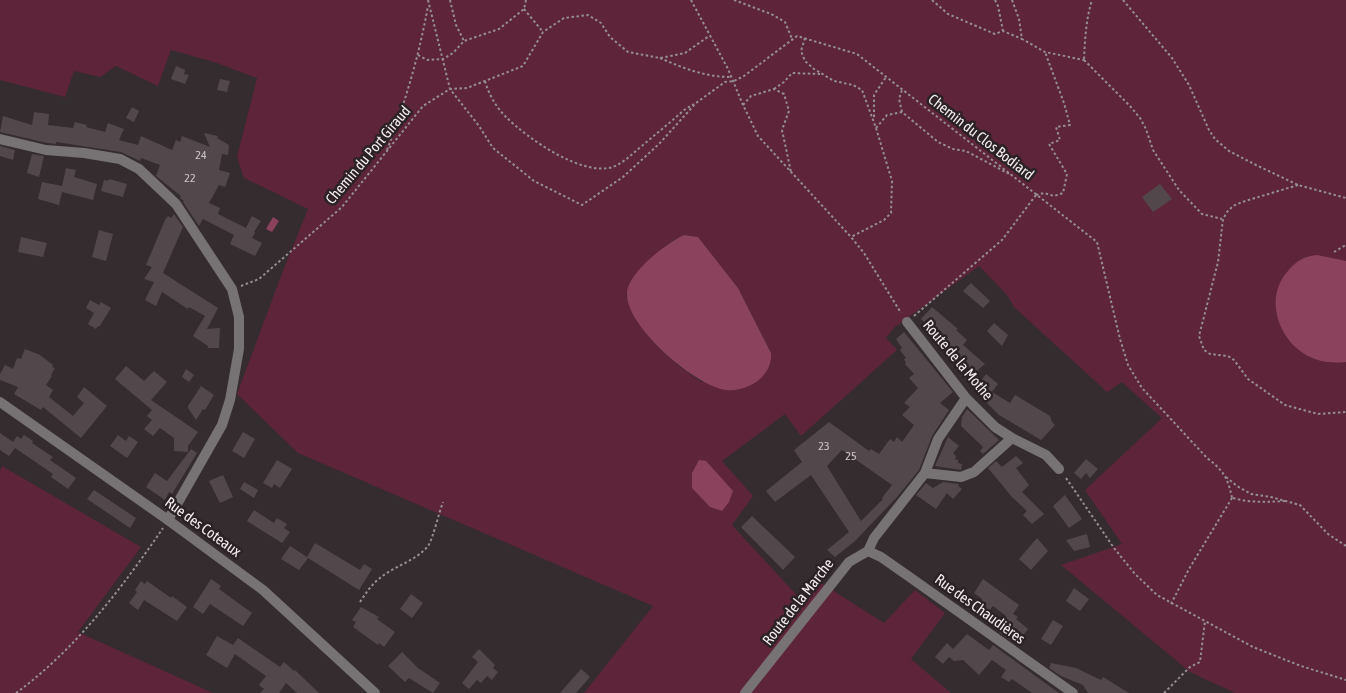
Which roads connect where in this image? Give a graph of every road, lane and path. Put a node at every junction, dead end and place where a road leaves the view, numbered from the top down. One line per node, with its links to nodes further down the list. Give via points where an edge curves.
1 (428, 0): 11 (path)
2 (450, 0): 19 (path)
3 (526, 0): 12 (path)
4 (691, 0): 15 (path)
5 (734, 0): 17 (path, via 785,22)
6 (932, 0): 13 (path, via 948,14 995,34)
7 (995, 0): 13 (path)
8 (1012, 0): 18 (path)
9 (1092, 0): 24 (path)
10 (1123, 0): 42 (path, via 1172,58 1215,139 1256,166)
11 (429, 4): 21 (path); 23 (path)
12 (524, 9): 14 (path); 19 (path, via 499,29)
13 (1003, 31): 18 (path)
14 (543, 32): 22 (path, via 564,18 588,15 601,23 610,37 628,52); 29 (path, via 523,66)
15 (709, 36): 22 (path, via 685,53); 27 (path)
16 (806, 38): 17 (path, Chemin du Clos Bodiard, via 796,36); 25 (path, via 801,51 805,61); 26 (path, Chemin du Clos Bodiard, via 857,54)
17 (792, 39): 28 (path)
18 (1022, 39): 20 (path)
19 (464, 41): 23 (path)
20 (1045, 52): 24 (path); 43 (path, via 1070,125 1056,127 1060,140 1049,144 1067,174 1063,192 1054,196)
21 (418, 55): 23 (path, via 427,60); 39 (path)
22 (660, 58): 27 (path, via 686,69)
23 (443, 59): 30 (path)
24 (1084, 60): 45 (path, via 1140,118 1153,150 1179,190 1202,214)
25 (822, 74): 31 (path, via 792,73); 36 (path, via 862,90)
26 (886, 77): 32 (path, Chemin du Clos Bodiard); 36 (path, via 874,95)
27 (732, 78): 28 (path)
28 (734, 81): 33 (path, via 725,82); 34 (path)
29 (485, 82): 30 (path); 33 (path, via 505,116 524,132 549,150 595,169 611,167 626,160)
30 (450, 89): 33 (path, via 493,148 534,181 582,205 638,164); 39 (path, Chemin du Port Giraud, via 424,106)
31 (774, 89): 34 (path, via 751,96); 40 (path, via 784,94 789,111 782,130)
32 (903, 89): 35 (path, via 899,100); 41 (path, Chemin du Clos Bodiard)
33 (696, 103)
34 (743, 104): 40 (path, via 758,136)
35 (902, 112): 37 (path, via 887,115); 41 (path, via 938,142 966,151)
36 (874, 120): 37 (path)
37 (876, 128): 46 (path, via 892,181 891,213)
38 (0, 139): 49 (street, via 46,150 120,159 139,169 176,204)
39 (387, 152): 49 (path, Chemin du Port Giraud, via 342,207 259,279)
40 (791, 172): 46 (path)
41 (1016, 177): 43 (path, Chemin du Clos Bodiard)
42 (1298, 185): 44 (path); 45 (path, via 1233,206)
43 (1036, 195): 50 (path, Chemin du Clos Bodiard, via 1002,240); 57 (path, via 1097,242 1128,366 1142,388)
44 (1346, 198)
45 (1223, 219): 53 (path, via 1218,262 1199,336 1204,350 1234,360 1248,379 1285,405 1318,414)
46 (851, 237): 50 (path)
47 (1346, 245): 48 (path)
48 (1334, 252)
49 (232, 289): 61 (street, via 239,317 239,349 230,400 222,425)
50 (907, 322): 51 (street, Route de la Mothe)
51 (966, 398): 54 (street, Route de la Mothe, via 995,427); 56 (street, Route de la Marche, via 938,440)
52 (0, 402): 61 (street, Rue des Coteaux)
53 (1346, 412)
54 (1012, 438): 55 (street, Route de la Mothe, via 1046,455); 56 (street, via 974,472 961,477)
55 (1059, 469): 65 (path, via 1134,574)
56 (925, 473): 63 (street, Route de la Marche, via 874,538)
57 (1225, 475): 58 (path); 59 (path, via 1251,494)
58 (1232, 498): 59 (path, via 1264,502); 65 (path)
59 (1287, 500): 62 (path, via 1300,504 1328,534)
60 (443, 502): 64 (path, via 427,547 381,577)
61 (168, 520): 68 (path, via 88,626 36,678); 69 (street, Rue des Coteaux, via 263,590)
62 (1346, 546)
63 (868, 551): 70 (street, Route de la Marche, via 849,562); 71 (street, Rue des Chaudières)
64 (360, 602)
65 (1171, 604): 66 (path)
66 (1205, 621): 67 (path, via 1252,647); 72 (path, via 1200,662 1190,667)
67 (1346, 680)
68 (16, 693)
69 (375, 693)
70 (745, 693)
71 (1073, 693)
72 (1164, 693)

